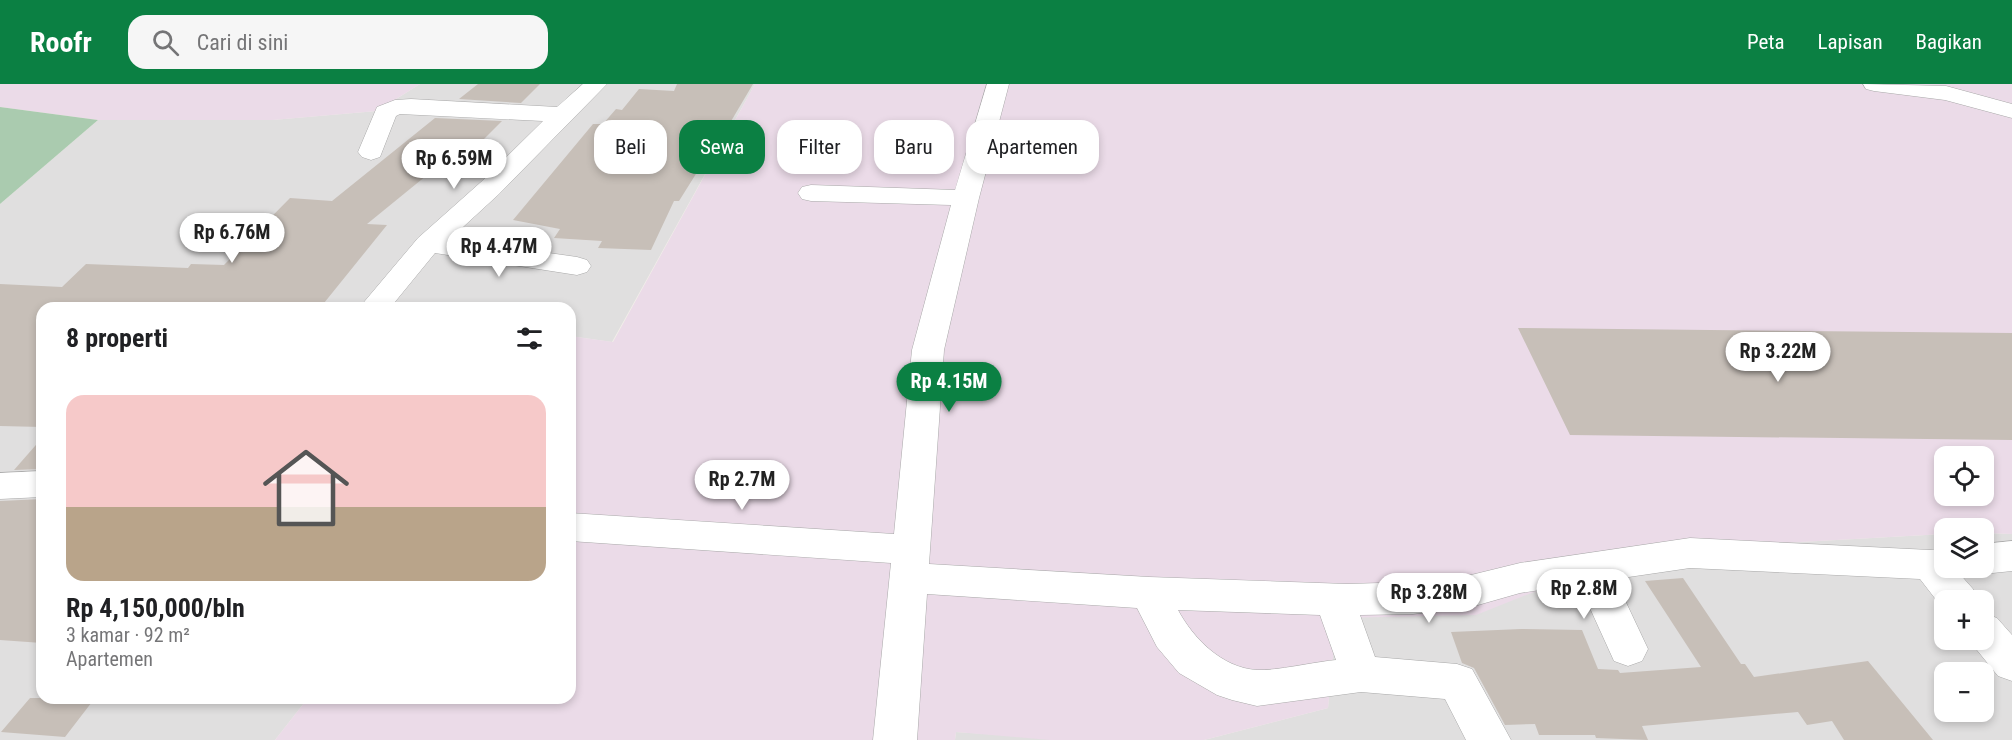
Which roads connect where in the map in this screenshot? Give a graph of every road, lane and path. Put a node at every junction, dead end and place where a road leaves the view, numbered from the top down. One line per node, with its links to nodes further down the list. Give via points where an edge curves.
1 (596, 84): 5 (street)
2 (998, 84): 8 (street)
3 (1874, 84): 4 (street, via 1946,93)
4 (2012, 111)
5 (563, 115): 6 (street, via 396,107 385,111); 9 (street)
6 (371, 152)
7 (811, 194): 8 (street)
8 (966, 198): 17 (street, via 928,350)
9 (428, 244): 10 (street); 11 (street)
10 (577, 266)
11 (379, 302)
12 (36, 484): 13 (street)
13 (0, 486)
14 (576, 528): 17 (street)
15 (2012, 556): 16 (street)
16 (1994, 558)
17 (910, 564): 20 (street); 26 (street)
18 (1934, 564): 19 (street, via 1690,553)
19 (1591, 568): 21 (street, via 1413,598); 23 (street)
20 (1149, 593): 21 (street); 25 (street, via 1171,634 1193,661 1232,682 1257,688)
21 (1334, 598): 25 (street)
22 (1994, 643): 24 (street)
23 (1628, 649)
24 (2012, 664)
25 (1361, 674): 27 (street, via 1457,682)
26 (895, 740)
27 (1489, 740)

